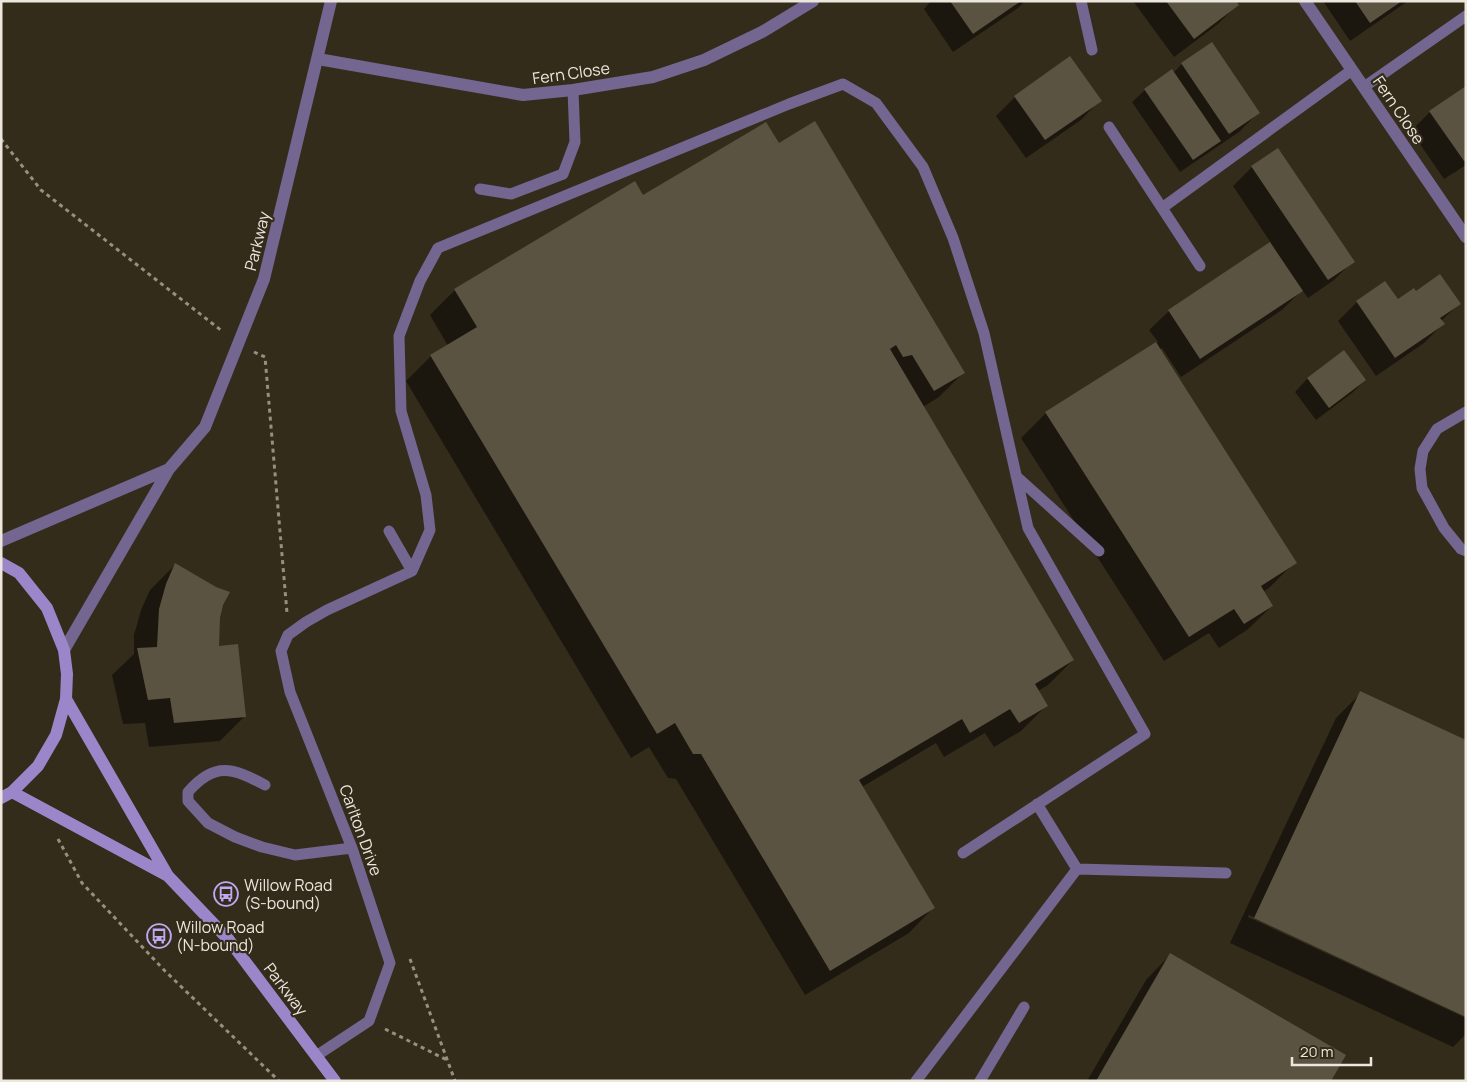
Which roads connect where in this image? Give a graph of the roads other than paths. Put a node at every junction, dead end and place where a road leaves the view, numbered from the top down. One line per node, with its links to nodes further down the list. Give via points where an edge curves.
1 (332, 1): 7 (street, Parkway)
2 (813, 1): 10 (street, Fern Close, via 762,32 704,60 653,77)
3 (1080, 1): 6 (lane)
4 (1305, 1): 8 (street, Fern Close)
5 (1466, 16): 9 (lane)
6 (1092, 50)
7 (318, 59): 10 (street, Fern Close, via 523,95); 17 (street, Parkway, via 264,279 205,427)
8 (1352, 70): 9 (street, Fern Close); 13 (lane)
9 (1364, 87): 14 (street, Fern Close)
10 (573, 90): 12 (lane, via 575,142 563,174 511,194)
11 (1109, 127): 13 (lane)
12 (480, 188)
13 (1162, 208): 15 (lane)
14 (1466, 237)
15 (1200, 266)
16 (1466, 412): 21 (lane, via 1437,429 1423,451 1420,468 1422,488 1441,522 1461,549)
17 (169, 469): 20 (street); 25 (street, Parkway)
18 (1016, 476): 22 (lane); 24 (lane, via 984,333 953,238 923,167 876,103 843,84 438,248 420,281 399,336 401,411 426,495 430,530); 29 (lane, via 1028,528 1145,734)
19 (389, 531): 24 (lane)
20 (1, 540)
21 (1466, 550)
22 (1099, 551)
23 (1, 563): 25 (main road, via 19,573 47,608)
24 (412, 570): 30 (lane, Carlton Drive, via 306,622 288,635 281,650 290,692)
25 (64, 650): 26 (main road)
26 (66, 699): 28 (main road, via 56,735 38,766); 34 (main road)
27 (265, 785): 30 (lane, via 242,773 223,769 196,783 188,792 188,801 208,822 262,847 295,855)
28 (6, 795): 34 (main road, via 40,808)
29 (1037, 804): 31 (lane); 32 (lane)
30 (352, 848): 36 (lane, Carlton Drive, via 390,963 369,1021)
31 (963, 853)
32 (1077, 869): 33 (lane); 38 (lane)
33 (1226, 873)
34 (168, 876): 36 (main road, Parkway, via 229,940)
35 (1024, 1007): 39 (lane)
36 (316, 1056): 37 (main road, Parkway)
37 (335, 1081)
38 (916, 1081)
39 (980, 1081)

